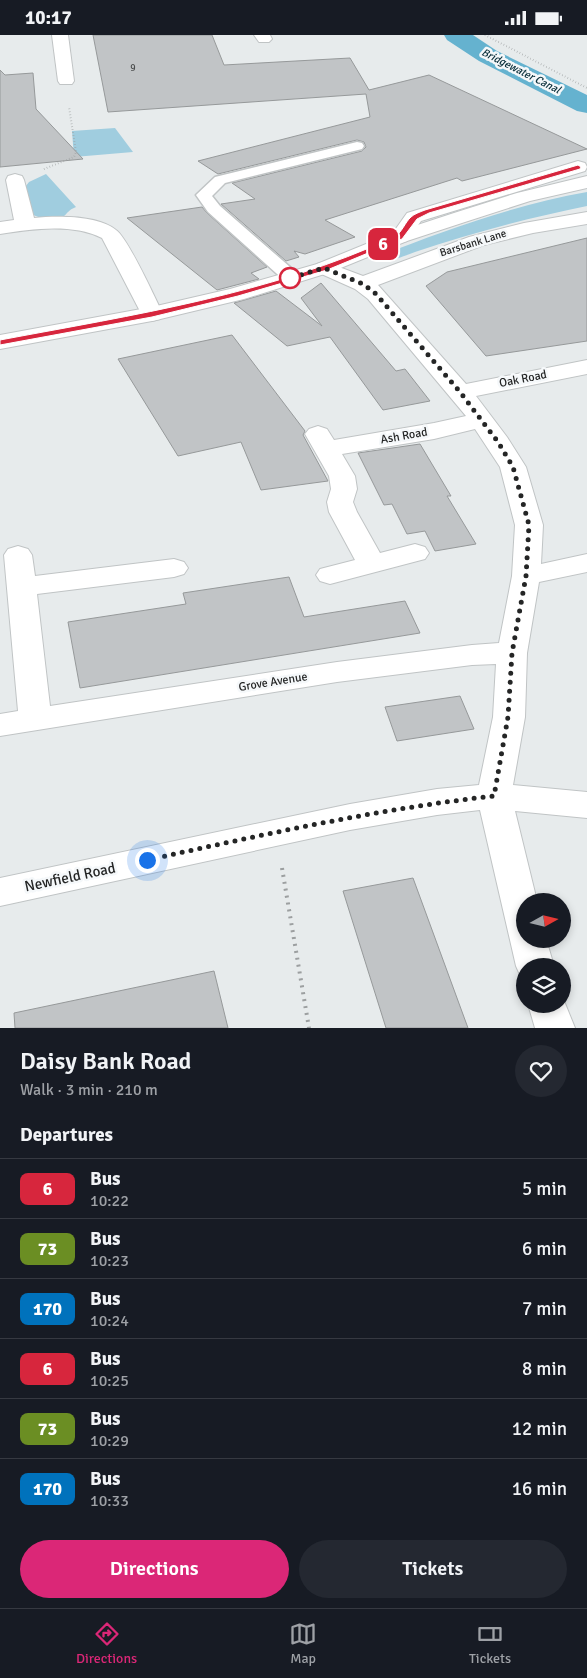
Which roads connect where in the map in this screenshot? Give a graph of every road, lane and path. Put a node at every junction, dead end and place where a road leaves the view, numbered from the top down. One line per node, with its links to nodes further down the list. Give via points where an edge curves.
1 (60, 35): 3 (street)
2 (485, 35): 4 (path)
3 (66, 81): 7 (path, via 76,152 74,157)
4 (587, 88)
5 (357, 146): 12 (lane, via 220,181 204,195 214,209)
6 (582, 175): 11 (street, via 400,237)
7 (15, 180): 9 (street)
8 (587, 218): 13 (street, Barsbank Lane, via 473,242)
9 (25, 223): 10 (street); 14 (street, via 89,225 110,234)
10 (0, 227)
11 (324, 268): 12 (street); 13 (street)
12 (292, 278): 14 (street)
13 (363, 284): 17 (street, via 376,294)
14 (152, 314): 15 (street)
15 (0, 342)
16 (587, 367): 17 (street, Oak Road)
17 (460, 392): 18 (street)
18 (480, 419): 22 (street, Ash Road, via 434,431 322,441 342,476 344,489 340,502 343,512); 25 (street, via 513,467 529,525)
19 (415, 553): 22 (street)
20 (18, 555): 26 (street)
21 (587, 563): 25 (street)
22 (372, 564): 24 (street)
23 (174, 568): 26 (street)
24 (330, 575)
25 (526, 576): 27 (street)
26 (23, 587): 28 (street)
27 (512, 653): 28 (street, Grove Avenue, via 337,672); 30 (street, via 508,717)
28 (35, 719): 29 (street, Grove Avenue)
29 (0, 725)
30 (494, 796): 31 (street, Newfield Road); 32 (street, Newfield Road, via 389,810); 34 (street)
31 (587, 805)
32 (276, 833): 33 (street, Newfield Road); 36 (path)
33 (0, 891)
34 (517, 893)
35 (550, 1013): 37 (street)
36 (309, 1028)
37 (555, 1028)

